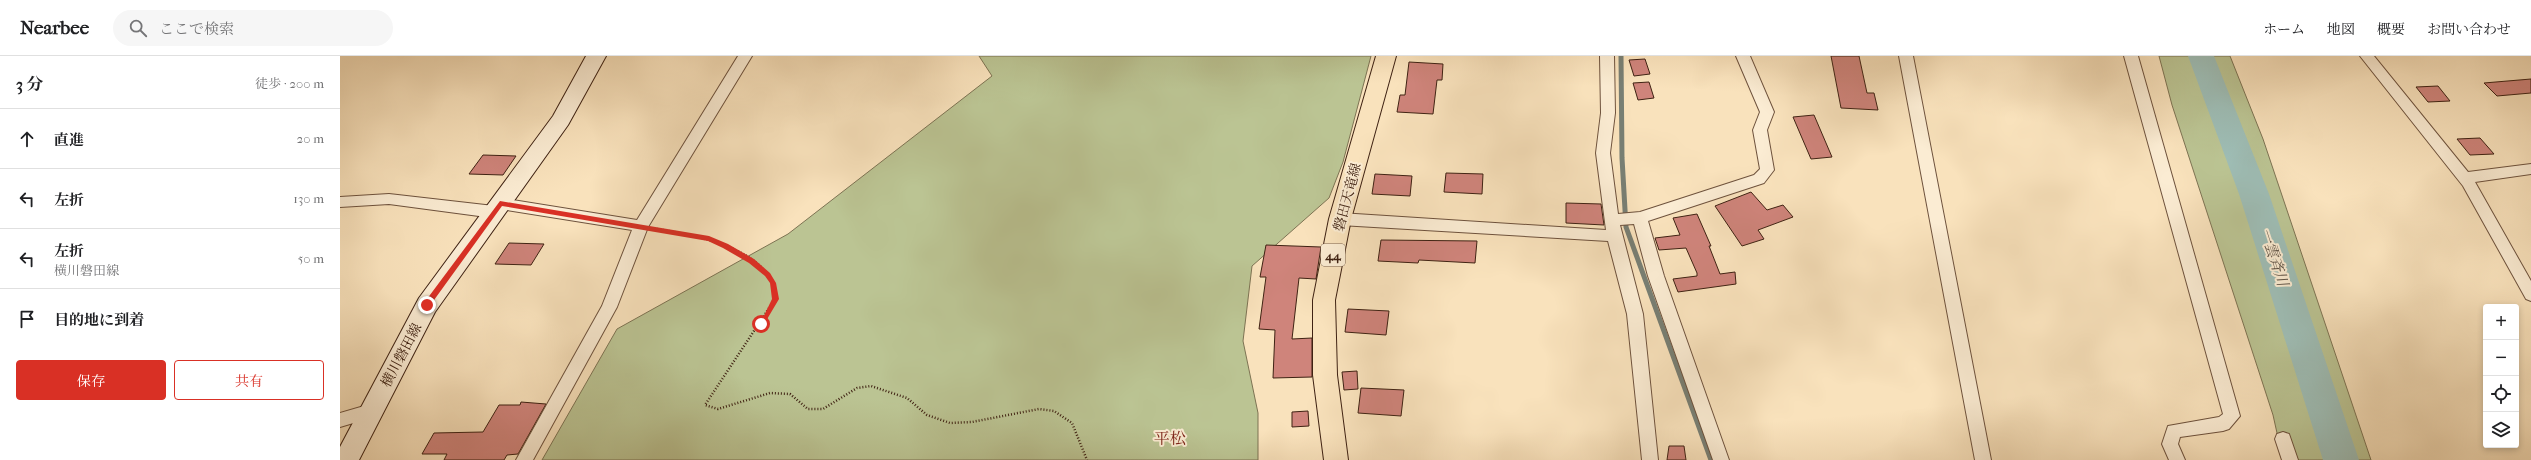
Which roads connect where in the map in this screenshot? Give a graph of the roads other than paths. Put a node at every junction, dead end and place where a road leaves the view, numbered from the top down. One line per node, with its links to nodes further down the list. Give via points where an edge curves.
1 (596, 56): 12 (main road, 横川磐田線, via 561,120)
2 (745, 56): 16 (street)
3 (1386, 56): 14 (main road, 磐田天竜線 / 44)
4 (1607, 56): 15 (street, via 1608,113 1603,153)
5 (1743, 56): 13 (street, via 1767,112 1760,130 1767,170 1759,179)
6 (1906, 56): 27 (street)
7 (2131, 56): 28 (street, via 2232,416 2223,424 2174,431 2170,444)
8 (2367, 56): 10 (street)
9 (2531, 169): 10 (street)
10 (2464, 178): 18 (street)
11 (340, 202): 12 (street, via 388,199)
12 (497, 208): 16 (street); 19 (main road, 横川磐田線, via 427,305)
13 (1640, 218): 15 (street); 26 (street, via 1656,276)
14 (1340, 219): 17 (street); 24 (main road, 磐田天竜線 / 44, via 1324,300 1325,375)
15 (1612, 220): 17 (street)
16 (641, 226): 23 (street, via 609,307)
17 (1614, 236): 25 (street, via 1635,314)
18 (2531, 295)
19 (372, 411): 20 (street); 22 (main road, 横川磐田線)
20 (340, 420)
21 (2283, 439): 29 (street)
22 (346, 460)
23 (524, 460)
24 (1336, 460)
25 (1650, 460)
26 (1721, 460)
27 (1982, 460)
28 (2177, 460)
29 (2290, 460)

